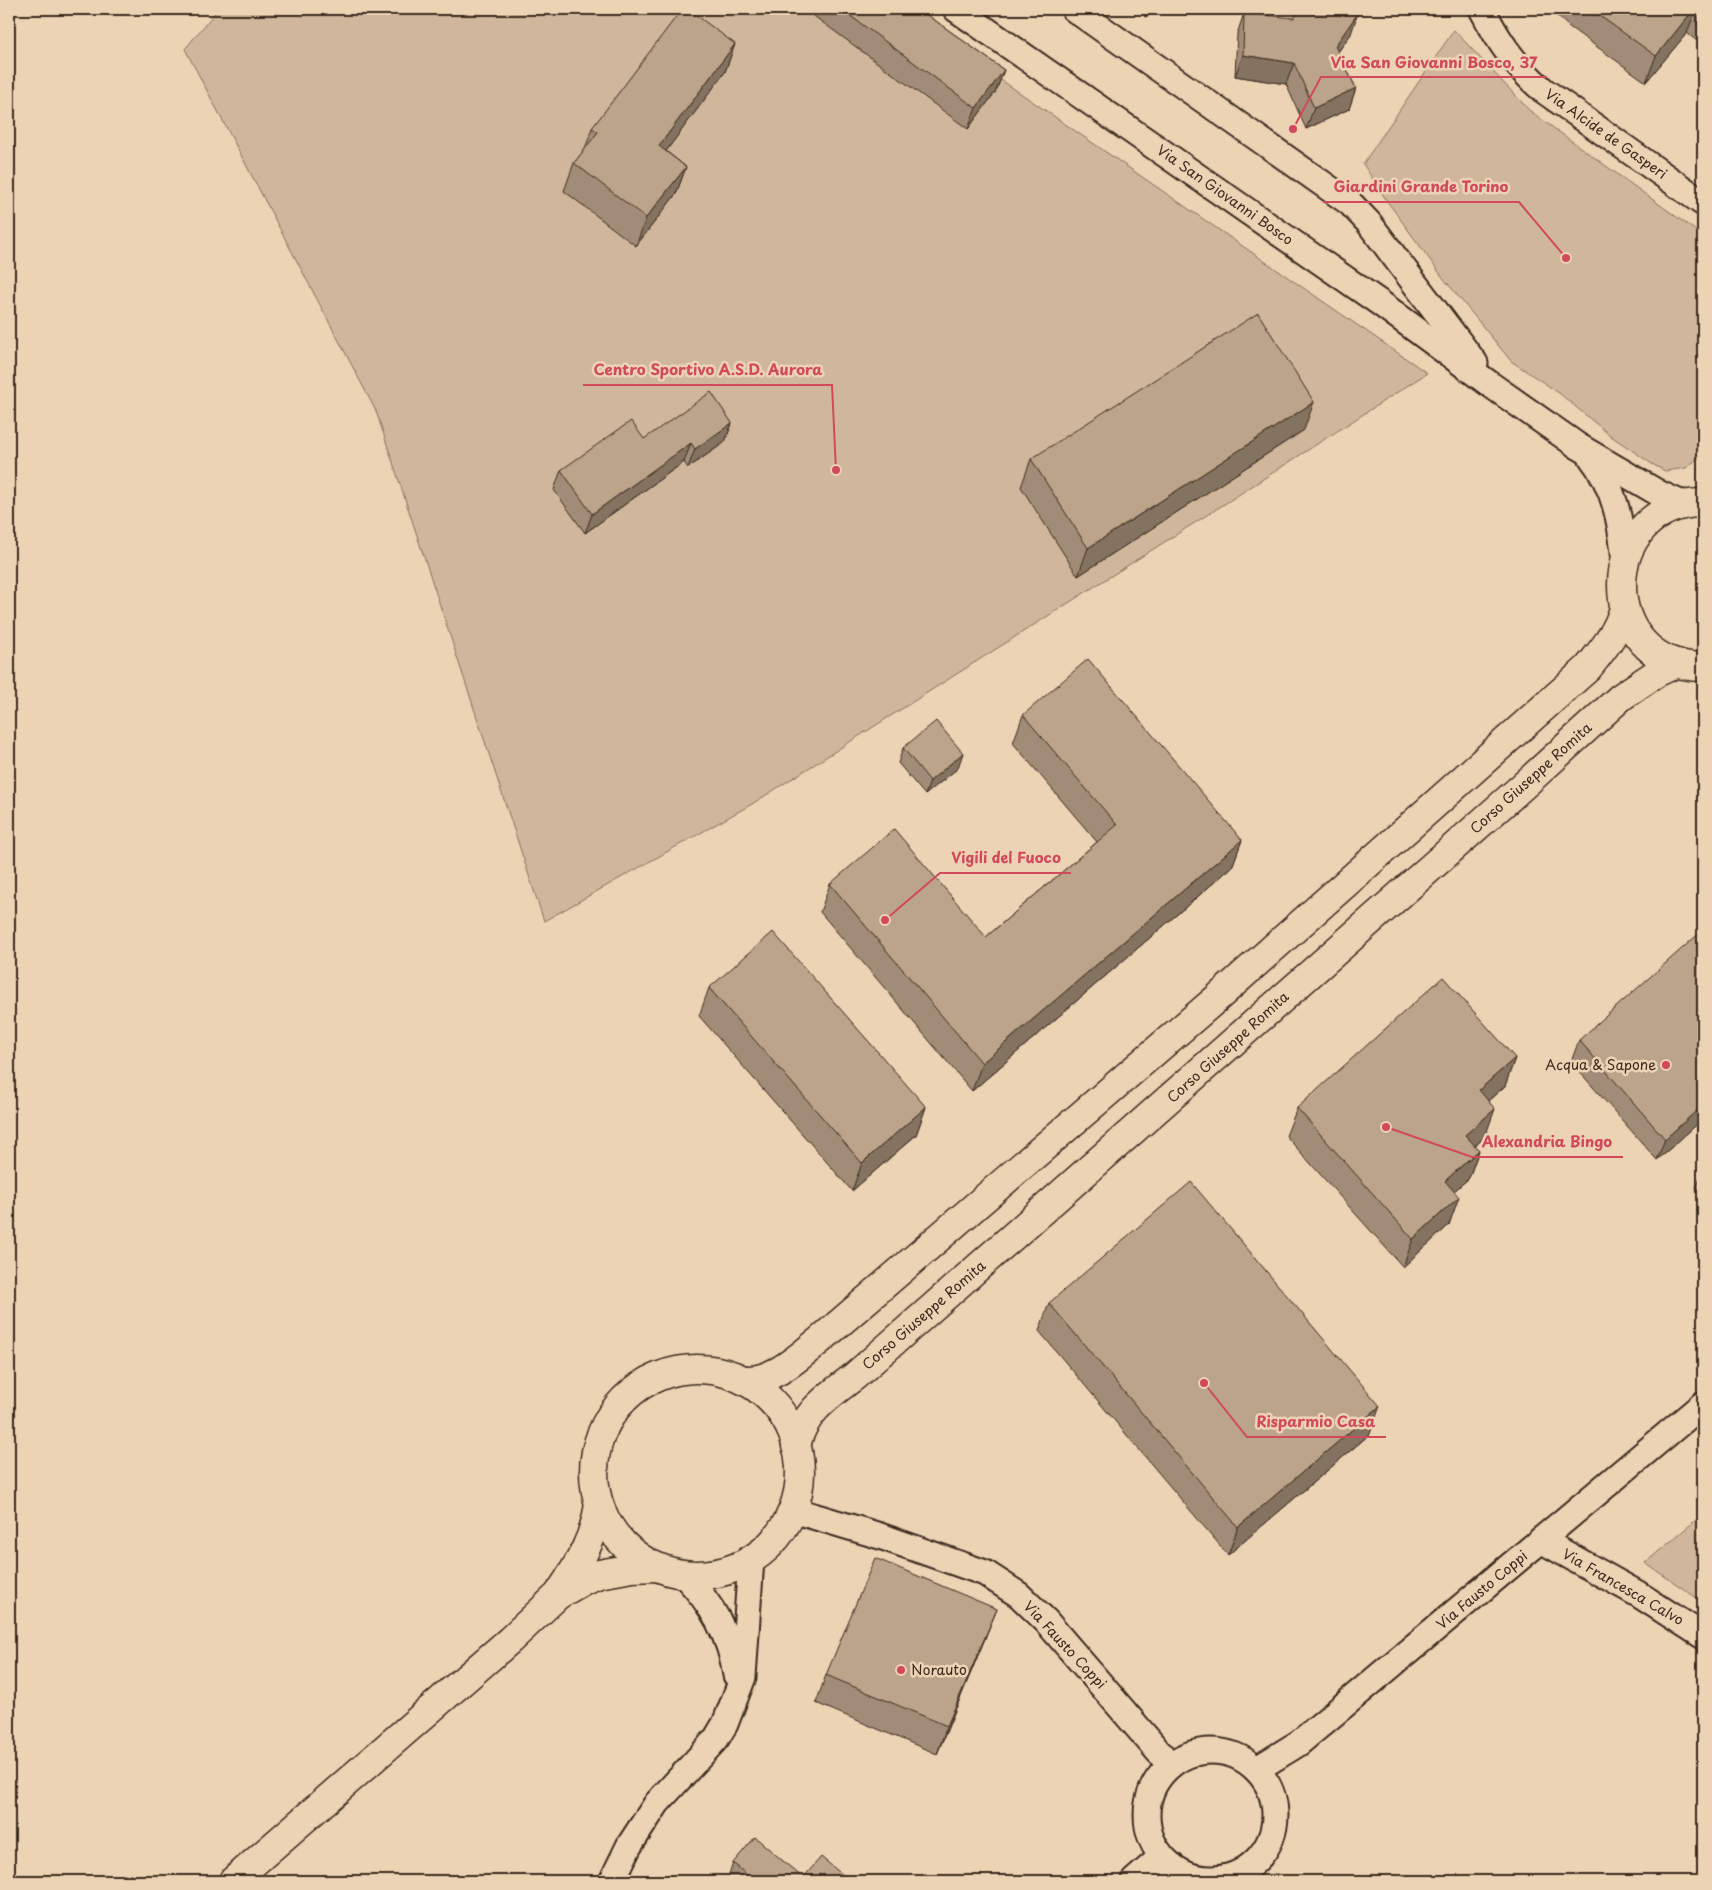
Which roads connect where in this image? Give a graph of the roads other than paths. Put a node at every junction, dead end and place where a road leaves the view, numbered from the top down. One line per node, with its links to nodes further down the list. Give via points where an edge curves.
1 (956, 9): 5 (street, Via San Giovanni Bosco, via 1380,303)
2 (1074, 9): 5 (street, Via San Giovanni Bosco, via 1350,203 1369,223)
3 (1482, 9): 4 (street, Via Alcide de Gasperi, via 1505,49 1543,90)
4 (1703, 203)
5 (1491, 385): 6 (street, Via San Giovanni Bosco)
6 (1578, 446): 7 (street, via 1660,494 1678,502); 8 (street, via 1596,463 1609,486 1620,523)
7 (1698, 502): 8 (main road, via 1667,512 1652,521 1635,539)
8 (1625, 560): 9 (main road, via 1621,584)
9 (1624, 608): 10 (main road, via 1632,626 1654,651); 11 (main road, via 1612,637 1588,668 1216,998 820,1340 779,1371 759,1379)
10 (1690, 665): 13 (main road, Corso Giuseppe Romita, via 1664,668 1621,697 1150,1116 819,1404 804,1421)
11 (743, 1380): 13 (main road, via 777,1407); 14 (main road, via 712,1370 680,1370 649,1381 625,1398 608,1421 597,1448 594,1477)
12 (1703, 1404): 16 (street, Via Fausto Coppi)
13 (796, 1446): 15 (main road, via 799,1478)
14 (599, 1505): 18 (main road, via 618,1539 631,1552); 20 (main road, via 588,1548)
15 (793, 1510): 17 (main road, via 776,1538); 23 (street, Via Fausto Coppi, via 985,1573 1012,1591 1046,1621)
16 (1540, 1540): 21 (street, Via Francesca Calvo, via 1638,1594); 24 (street, Via Fausto Coppi, via 1299,1743)
17 (751, 1559): 19 (main road, via 722,1572); 22 (street, via 743,1677)
18 (656, 1567): 19 (main road); 20 (main road, via 599,1574)
19 (684, 1575): 22 (street, via 718,1618 735,1663)
20 (558, 1595): 26 (main road)
21 (1703, 1636)
22 (738, 1692): 27 (street, via 716,1739 652,1810)
23 (1170, 1765): 24 (street, via 1186,1755 1224,1751); 25 (street, via 1156,1780 1148,1799 1146,1820 1151,1840)
24 (1257, 1769): 25 (street, via 1269,1786 1275,1806 1275,1827 1268,1847 1255,1863 1237,1875 1217,1880 1196,1878 1177,1871)
25 (1161, 1857): 28 (street)
26 (233, 1881)
27 (612, 1881)
28 (1134, 1881)

